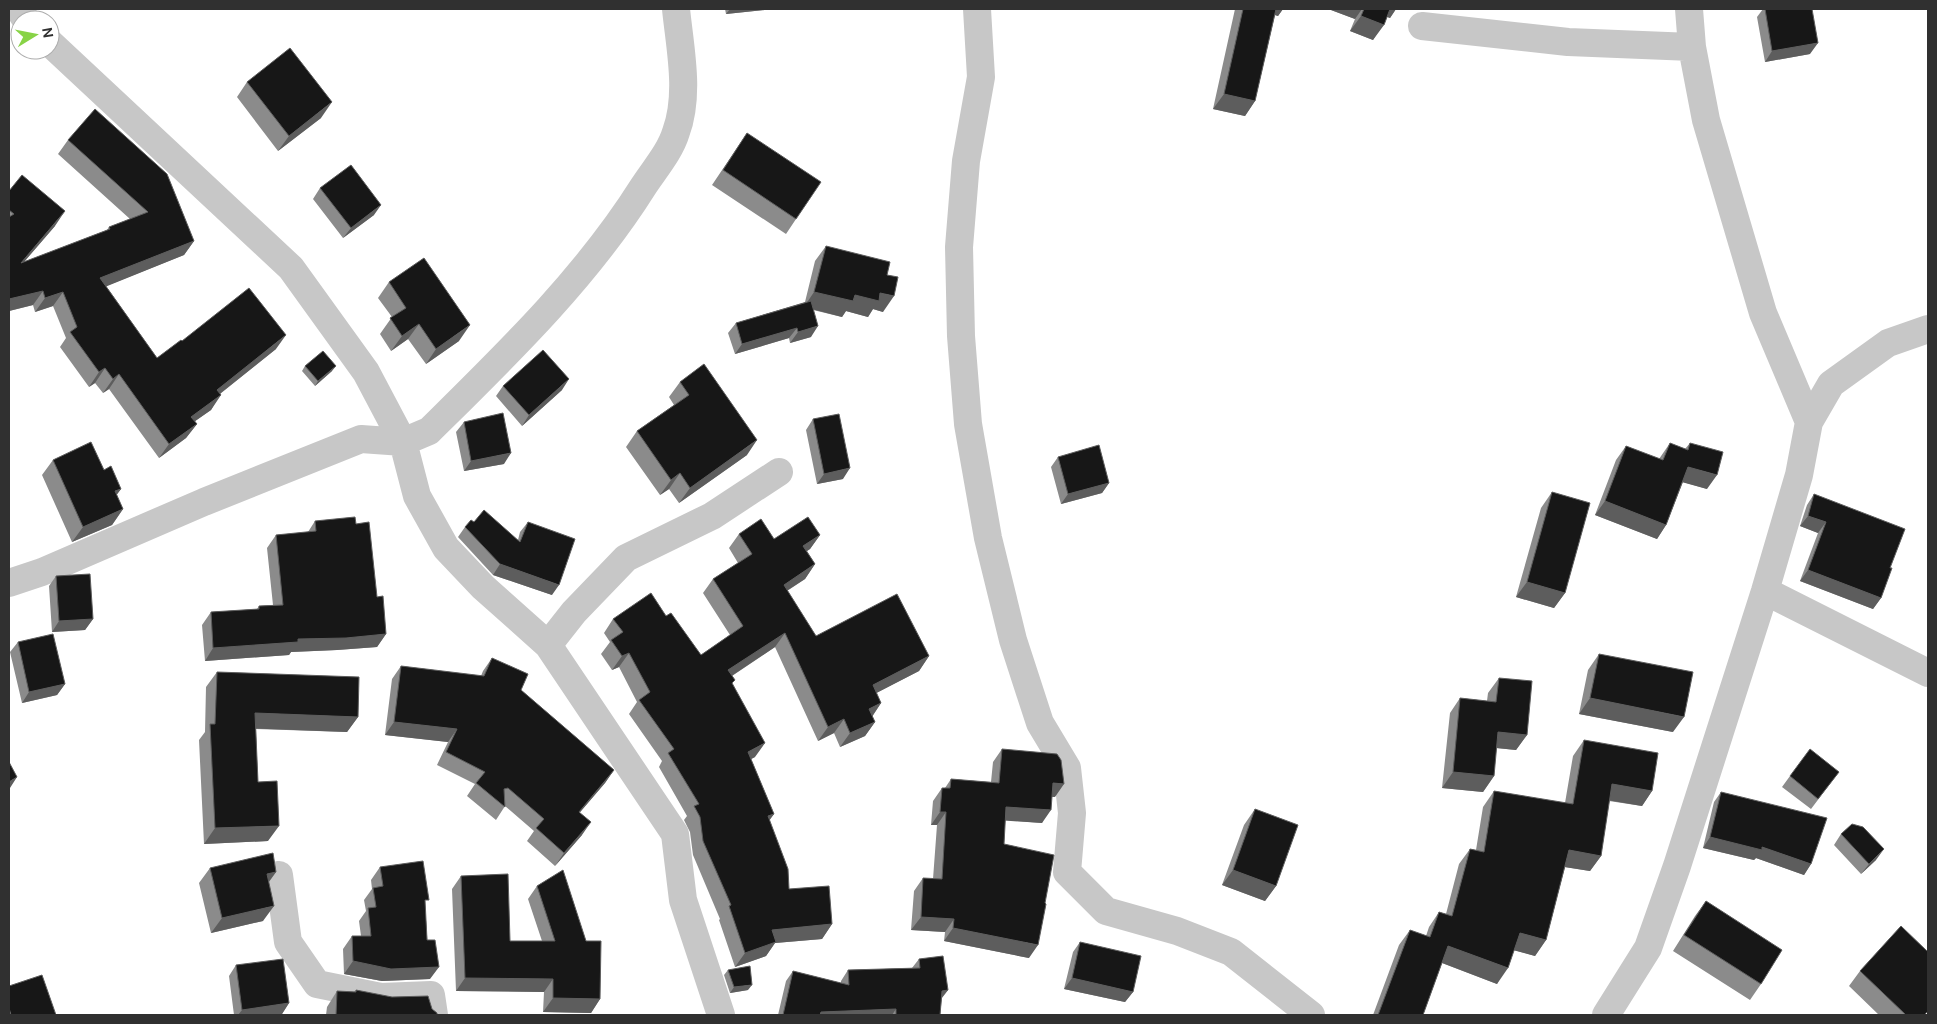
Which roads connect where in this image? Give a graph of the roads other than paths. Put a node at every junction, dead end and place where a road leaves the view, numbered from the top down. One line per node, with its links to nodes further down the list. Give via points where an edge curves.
1 (676, 9): 9 (street, via 682,103 676,133 663,157 620,223 559,299 429,431)
2 (977, 9): 18 (street, via 981,77 966,161 959,247 961,336 968,424 988,538 1013,640 1040,723 1067,768 1072,813 1067,872 1106,911 1177,931 1231,952)
3 (1689, 9): 5 (street)
4 (1422, 26): 5 (street, via 1568,42)
5 (1692, 47): 8 (street, via 1706,120 1763,313)
6 (60, 52): 9 (street, via 291,268 366,372)
7 (1928, 329): 8 (street, via 1888,344 1831,384)
8 (1809, 422): 12 (street, via 1799,475)
9 (403, 442): 11 (street, via 361,439); 13 (street, via 417,496 446,548)
10 (779, 472): 13 (street, via 712,516 626,558 574,612)
11 (9, 583)
12 (1765, 591): 14 (street); 19 (street, via 1648,948)
13 (548, 645): 17 (street, via 675,834 683,900)
14 (1928, 673)
15 (279, 875): 16 (street, via 288,942 317,984 381,997 431,995)
16 (434, 1015)
17 (721, 1015)
18 (1311, 1015)
19 (1606, 1015)

